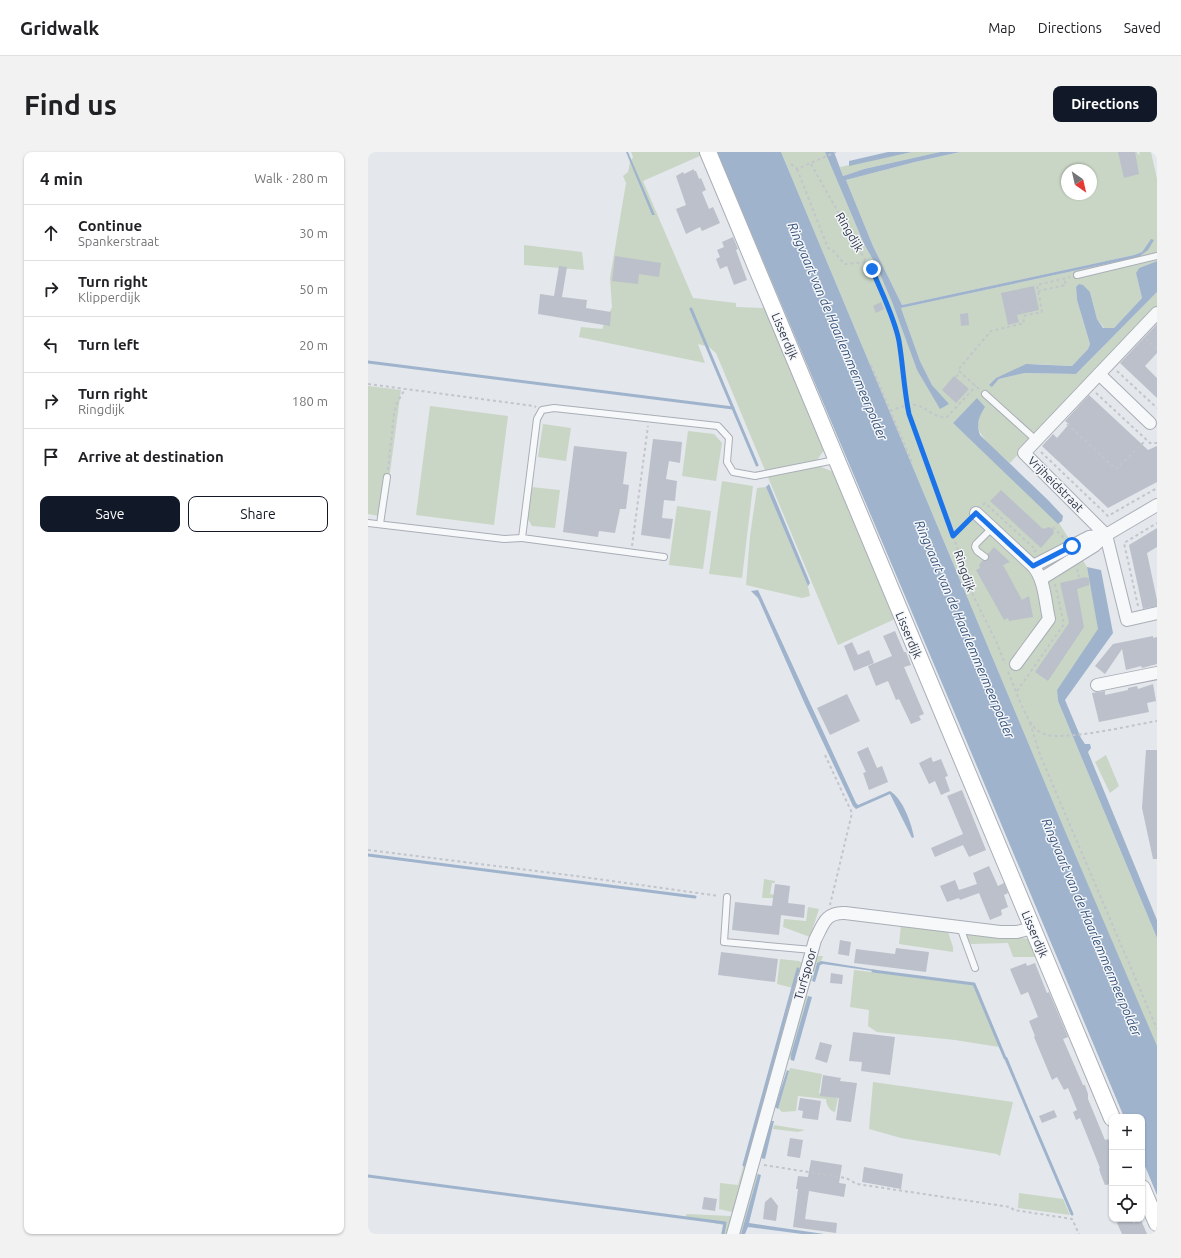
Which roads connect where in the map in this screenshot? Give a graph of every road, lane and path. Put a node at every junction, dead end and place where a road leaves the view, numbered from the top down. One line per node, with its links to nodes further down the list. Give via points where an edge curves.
1 (708, 152): 34 (street, Lisserdijk)
2 (836, 152): 4 (path)
3 (792, 164): 5 (path)
4 (811, 164): 5 (path); 7 (path, Ringdijk)
5 (797, 169): 7 (path, via 828,248 845,264)
6 (1157, 256): 8 (lane)
7 (867, 262): 24 (path, Ringdijk, via 892,317 899,340)
8 (1077, 275): 9 (path)
9 (1064, 278): 10 (path, via 1037,285); 10 (path, via 1066,285)
10 (1038, 291): 13 (path, via 1042,312)
11 (1022, 311): 13 (path)
12 (1157, 313): 14 (street, Vrijheidstraat)
13 (1023, 316): 17 (path, via 1024,323 991,331 958,370)
14 (1139, 332): 15 (path); 18 (street, Vrijheidstraat)
15 (1157, 349)
16 (871, 365): 26 (path)
17 (960, 372): 19 (path); 21 (path)
18 (1099, 374): 25 (path, via 1115,368); 28 (street, Vrijheidstraat); 30 (street); 31 (path, via 1093,391)
19 (956, 377)
20 (368, 384): 22 (path)
21 (976, 386): 23 (path); 24 (path, via 947,417 940,418 915,405)
22 (406, 389): 27 (path, via 534,406); 36 (path, via 397,403 394,414)
23 (985, 394): 32 (lane)
24 (907, 406): 26 (path); 46 (path, Ringdijk)
25 (1157, 408)
26 (890, 411): 35 (path)
27 (541, 412): 29 (lane, via 554,408); 47 (lane, via 537,419)
28 (1059, 416): 31 (path, via 1116,469); 32 (street, Vrijheidstraat)
29 (649, 418): 34 (lane, via 718,426 729,438 727,462 733,472 755,476); 49 (path)
30 (1150, 423)
31 (1146, 440): 33 (path)
32 (1035, 442): 37 (path, via 1108,516); 45 (street, Vrijheidstraat, via 1024,453)
33 (1157, 443)
34 (837, 460): 68 (street, Lisserdijk)
35 (913, 465)
36 (387, 478): 42 (lane)
37 (1157, 488)
38 (1157, 505): 45 (street)
39 (976, 513): 44 (street); 46 (path)
40 (368, 522): 42 (lane)
41 (1157, 522): 55 (path, via 1124,543)
42 (380, 524): 47 (lane, via 504,539)
43 (1053, 527): 48 (path)
44 (992, 528): 51 (lane, via 975,547); 52 (street)
45 (1106, 535): 48 (street, via 1089,537); 53 (street, via 1094,546); 55 (street, via 1127,620)
46 (953, 536): 56 (path, Ringdijk, via 973,595)
47 (522, 538): 49 (lane)
48 (1072, 546): 52 (street)
49 (632, 552): 50 (lane)
50 (664, 557)
51 (985, 558)
52 (1033, 566): 53 (street)
53 (1041, 579): 58 (street, via 1049,619)
54 (1157, 613): 55 (street)
55 (1140, 617)
56 (1000, 652): 57 (path); 62 (path, Ringdijk)
57 (1004, 655)
58 (1016, 664)
59 (1157, 673): 60 (street)
60 (1097, 685)
61 (1157, 720): 62 (path, Ringdijk, via 1070,736 1047,735)
62 (1030, 722): 71 (path, via 1040,755)
63 (825, 755): 66 (path, via 852,813)
64 (368, 850): 65 (path)
65 (727, 897): 69 (lane, via 724,942)
66 (827, 917): 67 (street, via 845,913); 69 (street, Turfspoor)
67 (960, 927): 68 (street, via 1012,932); 70 (lane)
68 (1033, 928): 72 (street, Lisserdijk)
69 (812, 950): 73 (street, Turfspoor)
70 (975, 968)
71 (1157, 1029)
72 (1110, 1114)
73 (752, 1163): 76 (street, Turfspoor); 77 (path, via 846,1178 857,1184 1072,1219)
74 (1145, 1195): 75 (street)
75 (1157, 1223)
76 (733, 1234)
77 (1079, 1234)

